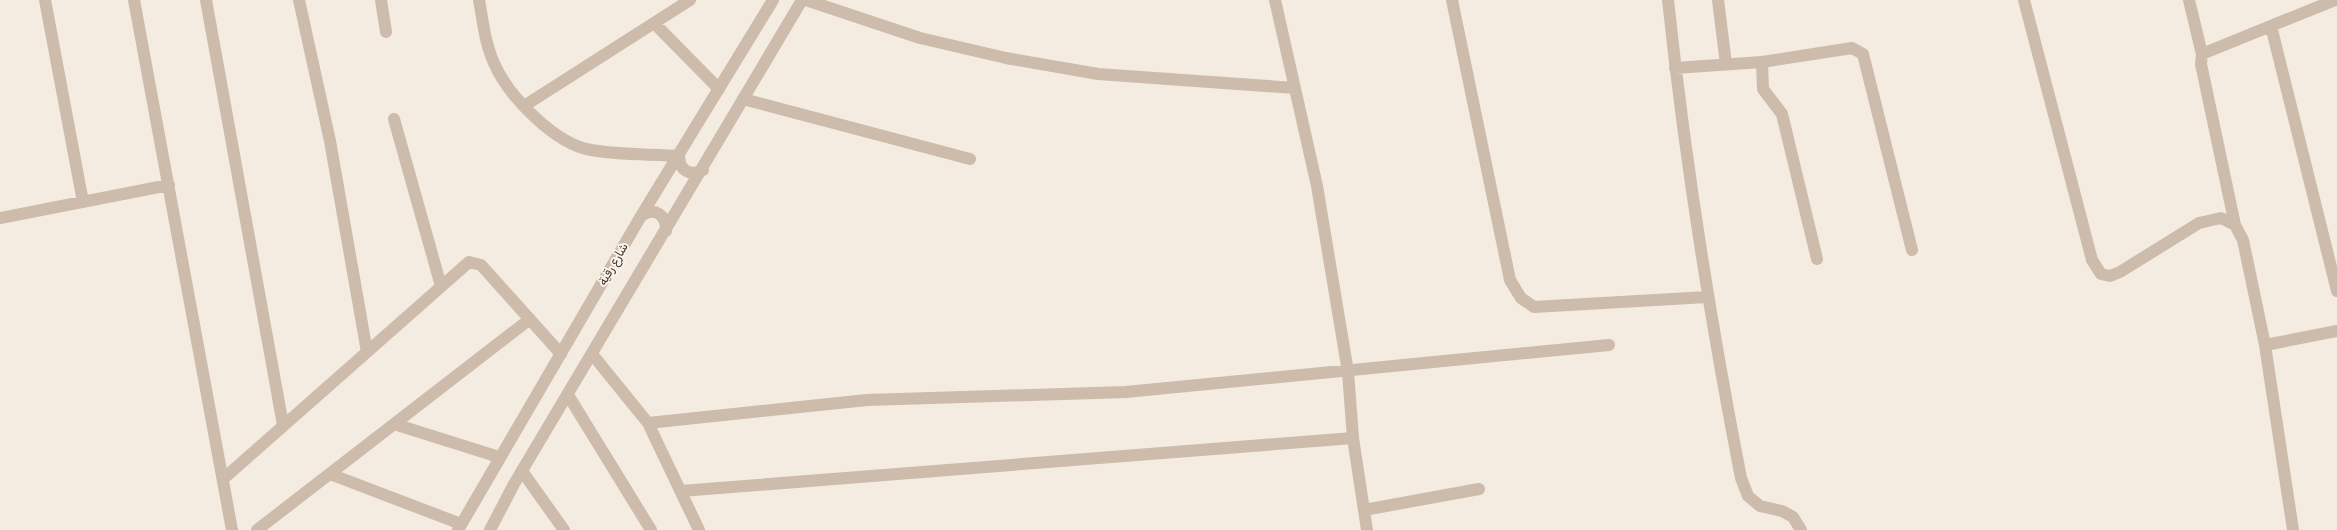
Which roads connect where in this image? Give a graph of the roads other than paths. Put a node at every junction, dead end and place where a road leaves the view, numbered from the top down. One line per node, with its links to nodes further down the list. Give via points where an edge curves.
1 (45, 0): 33 (street)
2 (134, 0): 32 (street)
3 (206, 0): 54 (street)
4 (299, 0): 47 (street, via 330,141)
5 (381, 0): 19 (street)
6 (479, 0): 27 (street, via 493,62 504,82)
7 (690, 0): 17 (street)
8 (773, 0): 25 (street, شارع رقية)
9 (804, 0): 24 (street, via 920,38 1006,58 1098,74); 26 (street)
10 (1275, 0): 24 (street)
11 (1452, 0): 42 (street, via 1510,280 1521,298 1534,307)
12 (1668, 0): 23 (street)
13 (1718, 0): 22 (street)
14 (2024, 0): 36 (street, via 2092,260 2101,274 2110,276 2120,272 2199,223 2221,218)
15 (2189, 0): 20 (street)
16 (2335, 0): 18 (street)
17 (654, 23): 25 (street); 27 (street)
18 (2272, 26): 20 (street); 41 (street)
19 (386, 32)
20 (2202, 54): 36 (street, via 2201,64)
21 (1762, 62): 22 (street); 38 (street, via 1852,48 1863,54); 39 (street, via 1763,89 1782,114)
22 (1726, 64): 23 (street)
23 (1675, 68): 42 (street)
24 (1295, 88): 50 (street, via 1317,186)
25 (719, 89): 29 (street, شارع رقية)
26 (744, 99): 30 (street); 31 (street)
27 (524, 106): 29 (street, via 552,131 590,150)
28 (394, 119): 40 (street)
29 (678, 156): 31 (street, via 686,172); 34 (street, شارع رقية)
30 (970, 159)
31 (703, 170): 37 (street)
32 (169, 186): 33 (street); 59 (street)
33 (83, 202): 35 (street)
34 (641, 216): 37 (street, via 650,212 660,214 666,221); 48 (street, شارع رقية)
35 (0, 218)
36 (2235, 225): 46 (street, via 2243,240)
37 (666, 231): 49 (street)
38 (1912, 250)
39 (1817, 260)
40 (441, 286): 43 (street, via 469,262 478,262); 47 (street)
41 (2337, 291)
42 (1707, 297): 71 (street, via 1741,478 1748,496 1760,506 1792,517)
43 (530, 319): 48 (street); 53 (street)
44 (2337, 330): 46 (street)
45 (1609, 345): 50 (street)
46 (2265, 345): 72 (street)
47 (367, 352): 54 (street)
48 (561, 354): 56 (street, شارع رقية)
49 (592, 354): 51 (street); 52 (street)
50 (1348, 372): 52 (street, via 1126,392 867,400); 55 (street)
51 (568, 395): 57 (street); 68 (street)
52 (648, 423): 61 (street)
53 (394, 424): 56 (street); 58 (street)
54 (282, 425): 59 (street)
55 (1353, 438): 61 (street); 62 (street)
56 (499, 457): 63 (street, شارع رقية)
57 (522, 471): 66 (street); 67 (street)
58 (330, 474): 63 (street); 65 (street)
59 (223, 480): 64 (street)
60 (1479, 490): 62 (street)
61 (681, 491): 69 (street)
62 (1364, 510): 70 (street)
63 (460, 527)
64 (232, 530)
65 (257, 530)
66 (490, 530)
67 (564, 530)
68 (651, 530)
69 (699, 530)
70 (1367, 530)
71 (1801, 530)
72 (2293, 530)

